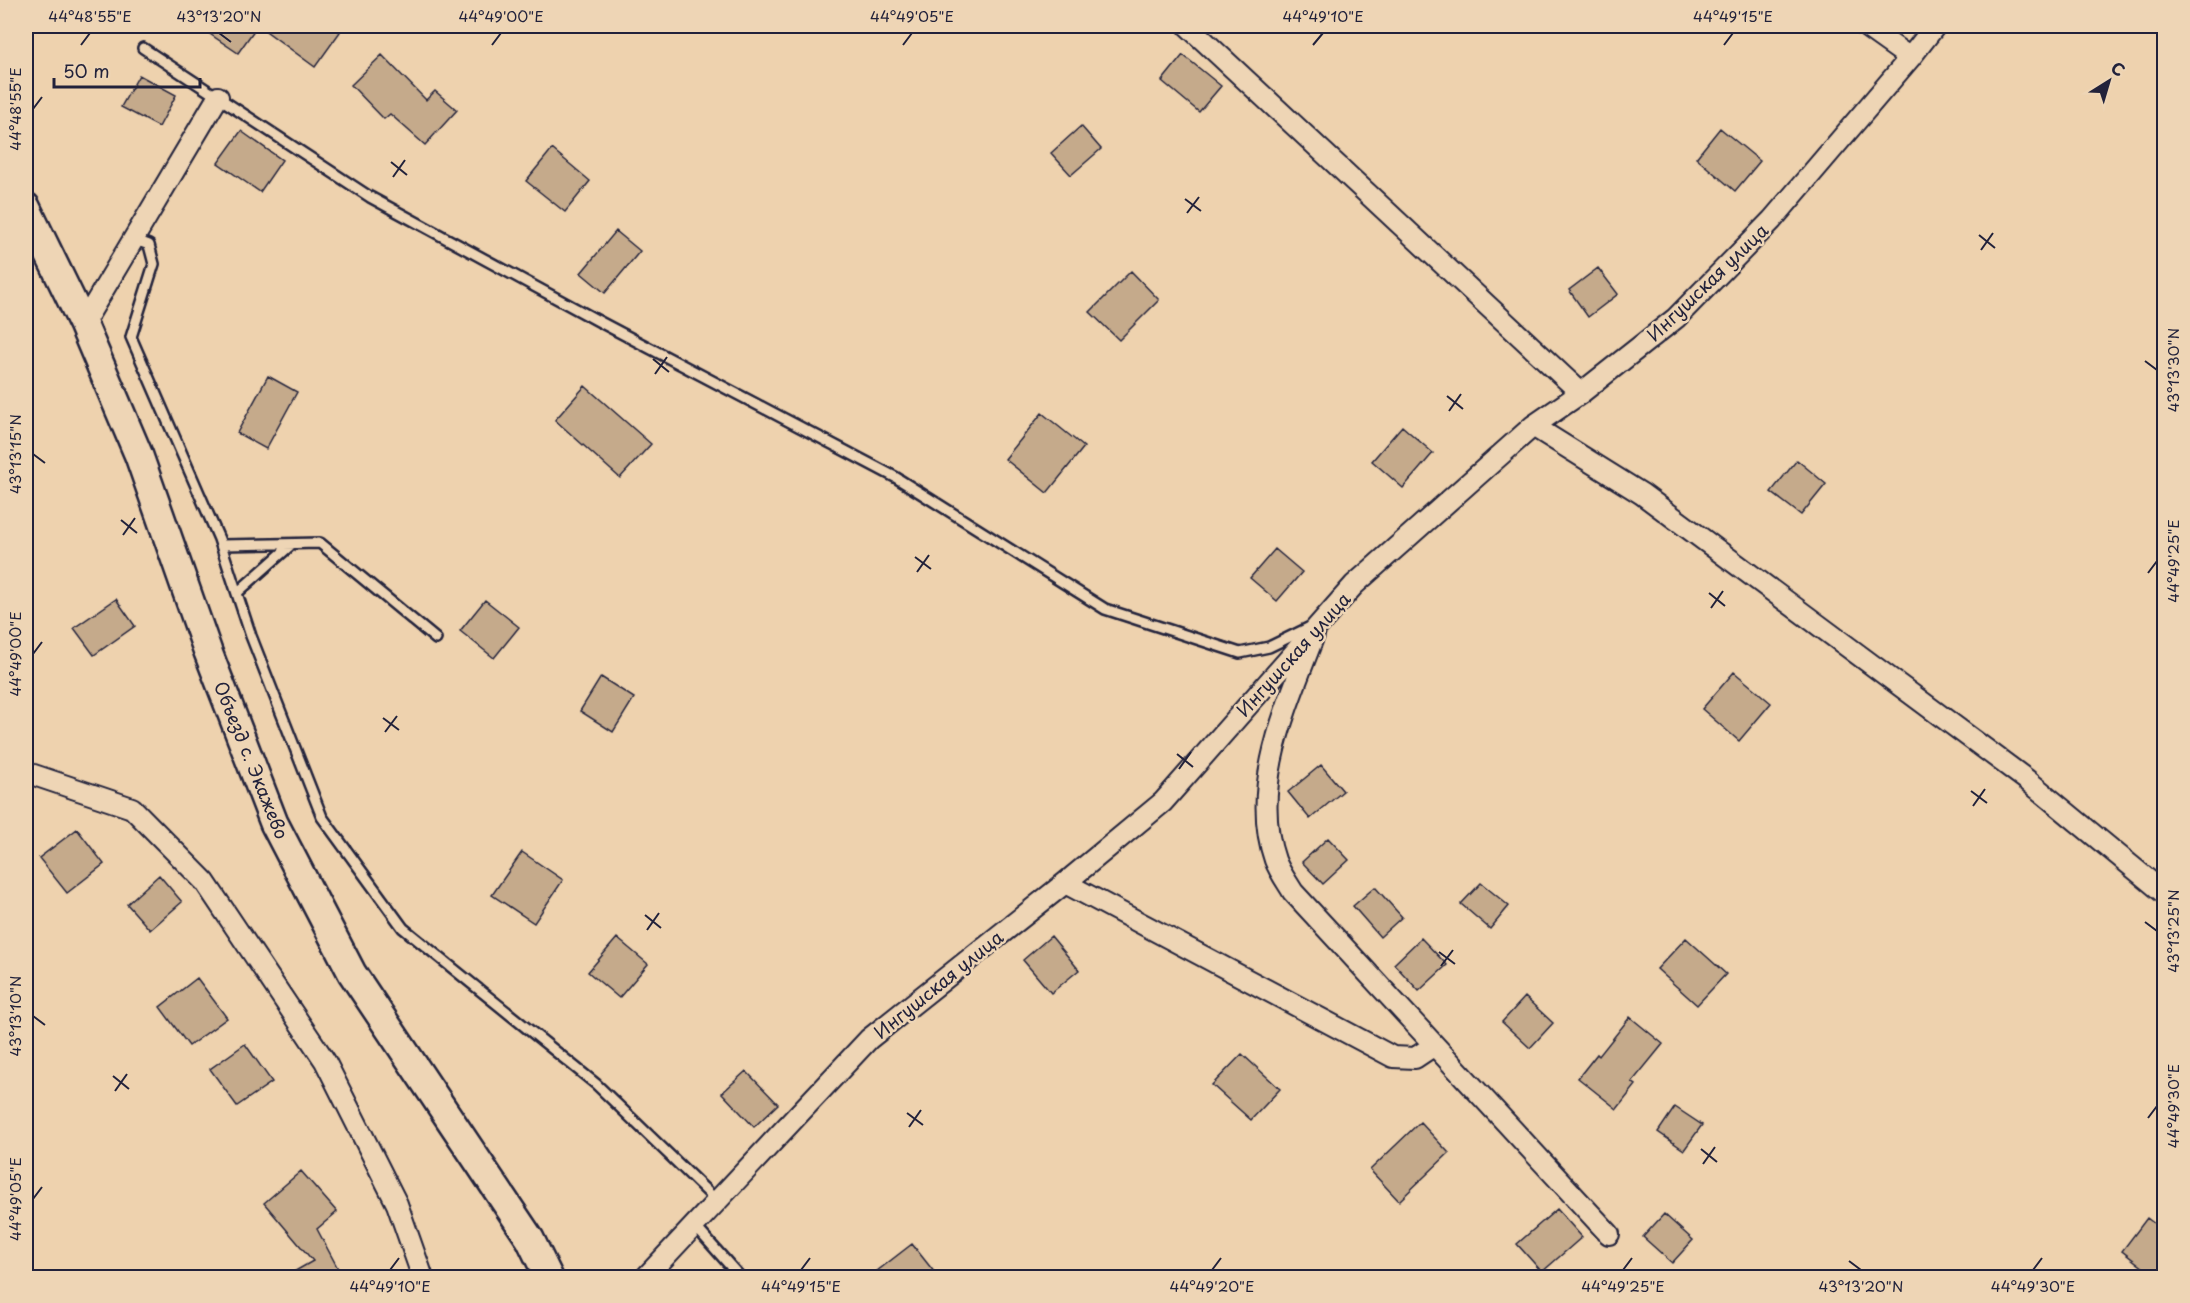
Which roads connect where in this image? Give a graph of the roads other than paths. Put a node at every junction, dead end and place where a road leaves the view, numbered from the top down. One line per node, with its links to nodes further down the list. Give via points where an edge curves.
1 (1188, 26): 10 (street)
2 (1865, 26): 5 (street)
3 (1935, 26): 5 (street, Ингушская улица)
4 (143, 48): 6 (lane)
5 (1910, 58): 10 (street, Ингушская улица, via 1772,220 1684,310)
6 (218, 97): 8 (street); 15 (lane, via 370,197 895,477 1104,609 1240,653 1269,647)
7 (26, 207): 9 (main road, Объезд с. Экажево)
8 (133, 239): 9 (street); 13 (lane, via 148,244 154,264 131,337)
9 (83, 324): 25 (main road, Объезд с. Экажево, via 139,456 274,823 352,973 530,1239)
10 (1581, 393): 11 (street, Ингушская улица)
11 (1533, 426): 15 (street, Ингушская улица, via 1354,585); 19 (street, via 1652,501 2027,780)
12 (292, 544): 13 (lane); 14 (lane); 16 (lane, via 320,543)
13 (222, 545): 14 (lane)
14 (238, 592): 21 (lane, via 251,636 322,817 403,928 596,1084)
15 (1318, 623): 18 (street, Ингушская улица, via 1163,802); 20 (street, via 1282,720 1271,766 1268,833 1276,862 1293,892)
16 (436, 639)
17 (26, 774): 24 (street, via 132,808 205,882 326,1061 397,1204)
18 (1065, 883): 20 (street, via 1394,1057 1415,1058); 21 (street, Ингушская улица, via 869,1039)
19 (2164, 893)
20 (1433, 1046): 23 (street)
21 (717, 1201): 22 (street, Ингушская улица)
22 (694, 1225): 26 (street, Ингушская улица); 27 (lane)
23 (1609, 1234)
24 (423, 1278)
25 (549, 1278)
26 (645, 1278)
27 (741, 1278)

